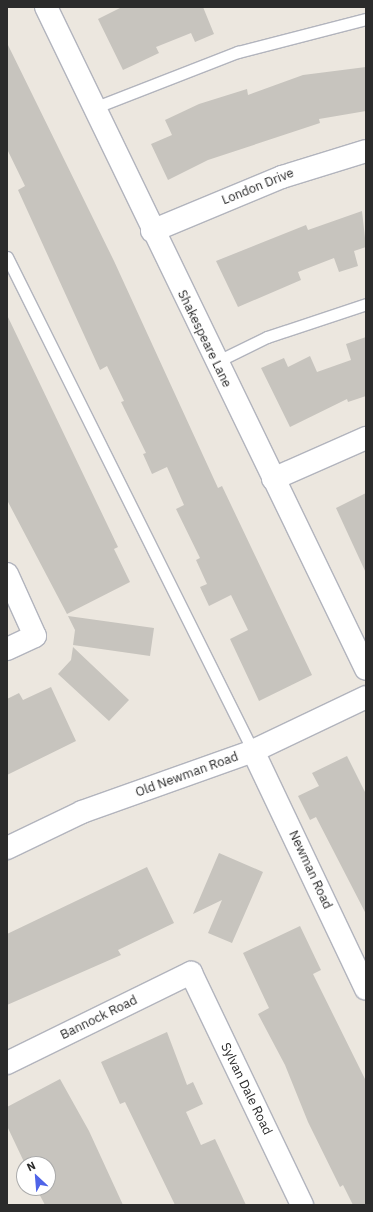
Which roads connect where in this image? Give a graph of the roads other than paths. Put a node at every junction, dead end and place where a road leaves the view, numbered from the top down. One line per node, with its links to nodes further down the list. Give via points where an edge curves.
1 (46, 7): 3 (street, Shakespeare Lane)
2 (366, 19): 3 (lane, via 238,52)
3 (94, 108): 5 (street, Shakespeare Lane)
4 (366, 151): 5 (street, London Drive, via 282,177)
5 (152, 231): 8 (street, Shakespeare Lane)
6 (7, 257): 15 (lane)
7 (366, 304): 8 (lane, via 267,337)
8 (216, 362): 10 (street, Shakespeare Lane)
9 (366, 438): 10 (street)
10 (273, 478): 13 (street, Shakespeare Lane)
11 (7, 574): 12 (street, via 36,636)
12 (7, 649)
13 (366, 669)
14 (366, 697): 15 (street, Old Newman Road)
15 (253, 751): 16 (street, Old Newman Road, via 82,812); 18 (street, Newman Road)
16 (7, 848)
17 (191, 973): 19 (street, Bannock Road); 20 (street, Sylvan Dale Road)
18 (366, 989)
19 (7, 1063)
20 (302, 1205)

